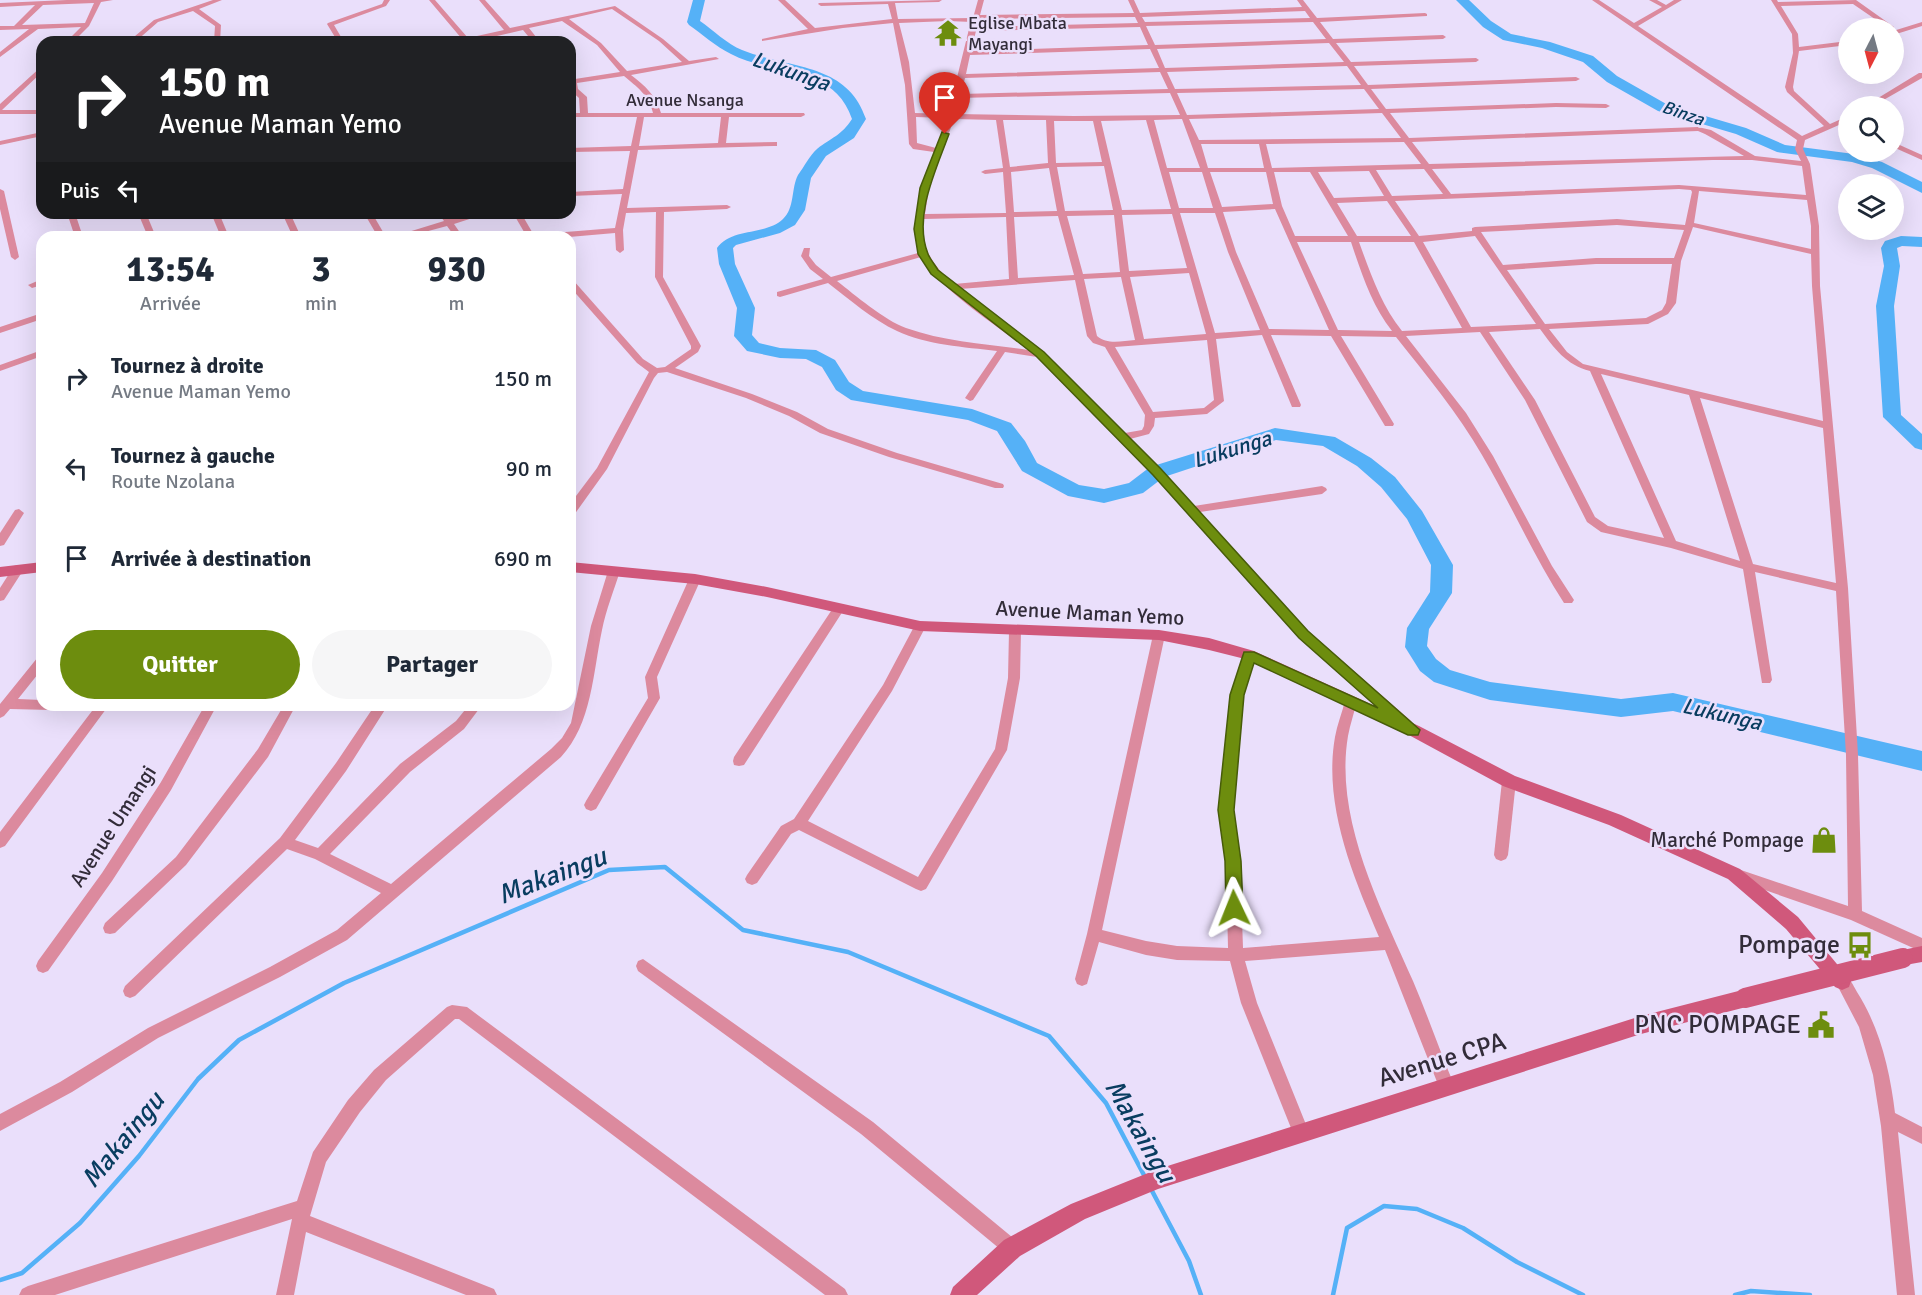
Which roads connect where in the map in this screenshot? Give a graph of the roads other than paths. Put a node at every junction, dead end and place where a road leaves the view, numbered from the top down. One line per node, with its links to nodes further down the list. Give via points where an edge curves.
1 (110, 0): 14 (street)
2 (219, 0): 23 (street)
3 (387, 0): 47 (street, via 384,5 330,24)
4 (432, 0): 48 (street)
5 (482, 0): 43 (street)
6 (781, 0): 42 (street)
7 (939, 0): 15 (street)
8 (981, 0): 31 (street)
9 (1131, 0): 25 (street)
10 (1300, 0): 24 (street)
11 (1595, 0): 36 (street)
12 (1652, 0): 22 (street)
13 (1679, 0): 22 (street)
14 (99, 1): 17 (street); 34 (street)
15 (891, 1): 18 (street); 29 (street)
16 (1853, 1): 19 (street); 27 (street)
17 (42, 2): 21 (street); 37 (street)
18 (846, 2): 20 (street); 32 (street)
19 (1775, 2): 56 (street, via 1795,34)
20 (821, 4)
21 (0, 5)
22 (1666, 7): 36 (street)
23 (195, 9): 45 (street, via 156,21); 46 (street, via 218,25)
24 (1306, 9): 25 (street); 30 (street)
25 (1136, 15): 31 (street); 35 (street)
26 (1425, 15): 30 (street)
27 (1877, 18)
28 (564, 19): 40 (street); 61 (street, via 613,7); 64 (street, via 599,44)
29 (894, 20): 31 (street); 32 (street); 83 (street, via 903,48)
30 (1317, 20): 35 (street); 53 (street)
31 (975, 22): 35 (street); 58 (street)
32 (852, 23): 42 (street)
33 (1922, 24): 41 (street)
34 (87, 25): 38 (street); 44 (street)
35 (1141, 26): 55 (street)
36 (1634, 26): 95 (street)
37 (16, 27): 38 (street); 39 (street)
38 (36, 27): 57 (street)
39 (0, 28)
40 (525, 28): 43 (street); 50 (street)
41 (1904, 28)
42 (812, 29): 52 (street)
43 (509, 31): 49 (street)
44 (75, 36)
45 (138, 36)
46 (217, 36)
47 (337, 36)
48 (460, 36)
49 (489, 36)
50 (532, 36)
51 (1443, 37): 53 (street)
52 (764, 40)
53 (1332, 41): 55 (street); 62 (street)
54 (1838, 44): 56 (street)
55 (1151, 48): 58 (street); 63 (street)
56 (1796, 49): 93 (street, via 1791,92)
57 (1, 53)
58 (967, 53): 66 (street)
59 (716, 59): 61 (street)
60 (1476, 60): 62 (street)
61 (687, 63): 64 (street)
62 (1347, 63): 63 (street); 70 (street)
63 (1161, 70): 66 (street); 71 (street)
64 (625, 73): 69 (street); 85 (street, via 654,100)
65 (36, 74): 76 (street)
66 (962, 75): 73 (street)
67 (1922, 75): 74 (street)
68 (1576, 79): 70 (street)
69 (576, 80)
70 (1367, 87): 71 (street); 77 (street)
71 (1172, 91): 73 (street); 91 (street)
72 (576, 92): 80 (street, via 583,98)
73 (957, 96): 86 (street)
74 (1886, 96)
75 (1606, 106): 77 (street)
76 (0, 110): 78 (street)
77 (1386, 111): 91 (street); 96 (street)
78 (36, 112)
79 (576, 115): 80 (street, Avenue Nsanga)
80 (584, 115): 84 (street, Avenue Nsanga)
81 (725, 115): 82 (street, Avenue Nsanga); 85 (street, Avenue Nsanga); 101 (street)
82 (801, 115)
83 (913, 115): 86 (street); 105 (street, via 913,144)
84 (641, 116): 85 (street, Avenue Nsanga); 102 (street)
85 (658, 116)
86 (951, 117): 90 (street); 105 (street)
87 (1050, 117): 88 (street); 90 (street); 110 (street)
88 (1096, 117): 89 (street); 108 (street)
89 (1149, 117): 91 (street); 115 (street)
90 (999, 118): 113 (street)
91 (1185, 118): 97 (street)
92 (1838, 124): 93 (street)
93 (1829, 127): 95 (street)
94 (36, 135): 99 (street)
95 (1801, 139): 109 (street, via 1800,152)
96 (1408, 140): 98 (street); 106 (street, via 1698,129); 111 (street)
97 (1196, 142): 98 (street); 114 (street)
98 (1262, 142): 116 (street)
99 (0, 143)
100 (774, 144): 101 (street)
101 (722, 145): 102 (street)
102 (636, 147): 104 (street); 121 (street)
103 (1904, 149): 107 (street)
104 (576, 150)
105 (939, 151): 136 (street, via 925,188)
106 (1752, 158): 109 (street); 111 (street)
107 (1922, 158)
108 (1108, 164): 110 (street); 133 (street)
109 (1806, 164): 124 (street)
110 (1052, 165): 113 (street); 134 (street)
111 (1428, 166): 112 (street); 123 (street)
112 (1371, 168): 117 (street); 125 (street)
113 (1007, 169): 118 (street); 135 (street)
114 (1206, 169): 115 (street); 116 (street); 130 (street)
115 (1163, 170): 132 (street)
116 (1269, 170): 117 (street); 127 (street)
117 (1313, 170): 126 (street)
118 (985, 172)
119 (1693, 188): 123 (street); 124 (street); 140 (street, via 1696,192)
120 (0, 191): 153 (street)
121 (627, 191): 122 (street); 131 (street)
122 (576, 194)
123 (1449, 196): 125 (street)
124 (1812, 198): 151 (street)
125 (1390, 199): 126 (street); 147 (street)
126 (1332, 201): 148 (street)
127 (1278, 206): 130 (street); 146 (street)
128 (727, 207): 129 (street)
129 (660, 210): 131 (street); 181 (street, via 659,277 696,346)
130 (1219, 210): 132 (street); 171 (street)
131 (623, 211): 143 (street)
132 (1177, 211): 133 (street); 156 (street)
133 (1118, 212): 134 (street); 157 (street)
134 (1061, 214): 135 (street); 158 (street)
135 (1010, 215): 136 (street); 160 (street)
136 (920, 216): 152 (street, via 918,229)
137 (446, 219): 139 (street)
138 (463, 219): 139 (street)
139 (449, 223): 141 (street); 142 (street)
140 (1689, 226): 144 (street, via 1617,222 1477,229); 151 (street); 154 (street)
141 (419, 231)
142 (455, 231)
143 (619, 231): 145 (street); 149 (street)
144 (1477, 233): 147 (street); 155 (street)
145 (576, 234)
146 (1292, 239): 148 (street); 172 (street)
147 (1417, 239): 148 (street); 170 (street)
148 (1355, 241): 173 (street, via 1365,272)
149 (620, 250)
150 (807, 250): 159 (street, via 809,262)
151 (1815, 252): 189 (street)
152 (923, 254): 159 (street); 163 (street)
153 (15, 257)
154 (1677, 261): 155 (street, via 1596,261); 167 (street, via 1671,303 1658,317 1648,321)
155 (1502, 268): 167 (street)
156 (1193, 270): 157 (street); 174 (street)
157 (1125, 274): 158 (street); 175 (street)
158 (1079, 276): 160 (street); 176 (street, via 1092,336)
159 (832, 281): 165 (street); 177 (street, via 900,328 942,341)
160 (1014, 281): 163 (street)
161 (36, 284): 162 (street)
162 (32, 285)
163 (952, 287): 178 (street)
164 (576, 289): 183 (street, via 640,361)
165 (780, 294)
166 (36, 318): 168 (street)
167 (1544, 327): 169 (street); 182 (street, via 1571,361)
168 (1, 330)
169 (1483, 330): 170 (street); 197 (street, via 1530,400 1591,519 1605,528)
170 (1468, 331): 173 (street)
171 (1265, 332): 172 (street); 174 (street); 186 (street)
172 (1335, 334): 173 (street); 188 (street)
173 (1396, 334): 207 (street, via 1461,413)
174 (1211, 337): 175 (street); 187 (street, via 1219,401 1207,411)
175 (1140, 343): 176 (street)
176 (1109, 345): 187 (street)
177 (1002, 350): 178 (street); 185 (street)
178 (1040, 354): 190 (street)
179 (36, 355): 180 (street)
180 (0, 368)
181 (668, 369): 183 (street); 191 (street, via 749,396 854,441)
182 (1594, 370): 184 (street); 197 (street)
183 (655, 371): 193 (street, via 602,468)
184 (1694, 394): 189 (street); 198 (street)
185 (970, 398)
186 (1296, 405)
187 (1150, 415): 190 (street, via 1145,432)
188 (1389, 424)
189 (1829, 426): 205 (street)
190 (1123, 437): 194 (street)
191 (999, 486)
192 (1322, 490): 194 (street)
193 (576, 504)
194 (1190, 510): 223 (street, via 1304,634)
195 (19, 513): 196 (street)
196 (0, 542)
197 (1672, 544): 198 (street)
198 (1748, 567): 205 (street); 214 (street)
199 (36, 568): 201 (street)
200 (576, 568): 202 (street, Avenue Maman Yemo)
201 (18, 569): 203 (street); 206 (street)
202 (614, 571): 204 (street, Avenue Maman Yemo); 234 (street, via 572,735 556,753)
203 (0, 572)
204 (695, 579): 208 (street, Avenue Maman Yemo); 226 (street, via 651,676 654,698)
205 (1842, 588): 235 (street, via 1852,755)
206 (0, 597)
207 (1568, 600)
208 (838, 608): 209 (street, Avenue Maman Yemo); 224 (street)
209 (920, 626): 210 (street, Avenue Maman Yemo); 227 (street, via 888,687)
210 (1015, 631): 211 (street, Avenue Maman Yemo); 227 (street, via 1014,678 1000,750 921,885)
211 (1159, 635): 212 (street, Avenue Maman Yemo); 237 (street)
212 (1249, 655): 215 (street, Avenue Maman Yemo); 241 (street, via 1237,695 1226,810 1233,861)
213 (36, 668): 217 (street)
214 (1766, 680)
215 (1351, 701): 223 (street, Avenue Maman Yemo); 238 (street, via 1342,730 1338,767 1343,802 1351,843)
216 (36, 706): 217 (street)
217 (3, 709)
218 (98, 711): 228 (street)
219 (208, 711): 244 (street, Avenue Umangi, via 166,786)
220 (287, 711): 236 (street, via 263,753 209,826 180,861)
221 (378, 711): 229 (street)
222 (471, 711): 230 (street, via 460,725 405,768)
223 (1413, 730): 225 (street, Avenue Maman Yemo)
224 (739, 761)
225 (1509, 781): 231 (street); 232 (street, Avenue Maman Yemo, via 1615,820)
226 (591, 806)
227 (799, 824): 233 (street, via 786,830)
228 (0, 842)
229 (285, 842): 230 (street); 248 (street)
230 (320, 855): 234 (street)
231 (1501, 855)
232 (1734, 874): 235 (street); 243 (street, Avenue Maman Yemo, via 1775,907)
233 (752, 879)
234 (392, 891): 252 (street, via 342,935 153,1033)
235 (1855, 915): 239 (street)
236 (110, 928)
237 (1094, 934): 241 (street, via 1177,953); 246 (street)
238 (1388, 943): 241 (street); 250 (street)
239 (1922, 945)
240 (1922, 954): 242 (street)
241 (1236, 955): 253 (street, via 1249,1003)
242 (1903, 958): 243 (street); 247 (street); 249 (street, bridge)
243 (1830, 965): 247 (street, Avenue Maman Yemo); 249 (street)
244 (43, 966)
245 (643, 966): 256 (street, via 867,1128)
246 (1082, 979)
247 (1842, 981): 249 (street); 251 (street, via 1870,1033)
248 (130, 991)
249 (1744, 998): 250 (street, Avenue CPA, via 1641,1025)
250 (1447, 1087): 253 (street, Avenue CPA)
251 (1888, 1118): 254 (street); 262 (street)
252 (0, 1123)
253 (1301, 1132): 256 (street, Avenue CPA, via 1158,1179 1078,1211)
254 (1922, 1136)
255 (302, 1214): 257 (street); 258 (street); 259 (street); 260 (street, via 319,1158 354,1106 435,1026 452,1012 462,1012)
256 (1012, 1248): 261 (street)
257 (28, 1295)
258 (285, 1295)
259 (488, 1295)
260 (839, 1295)
261 (961, 1295)
262 (1906, 1295)

